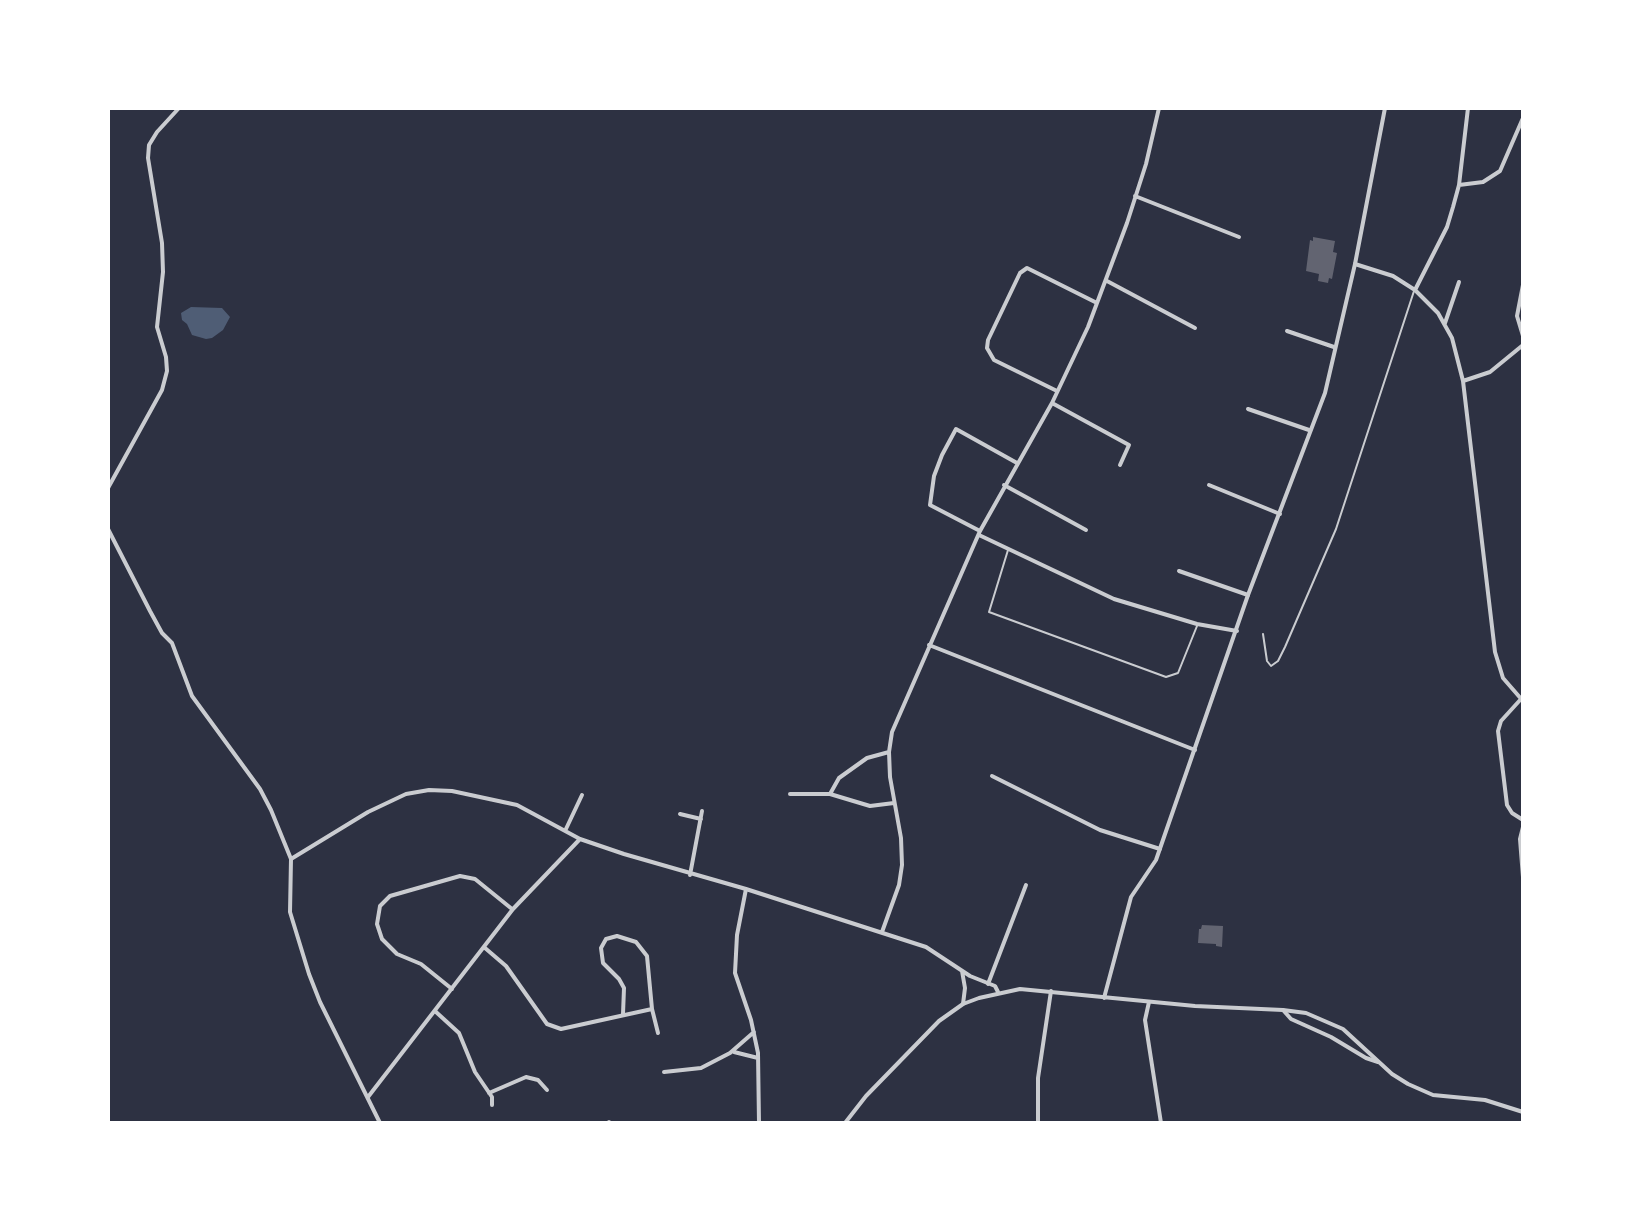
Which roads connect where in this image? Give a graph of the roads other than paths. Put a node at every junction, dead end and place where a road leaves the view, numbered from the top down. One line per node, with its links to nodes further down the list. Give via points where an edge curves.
1 (179, 108): 30 (street, via 157,132 148,158 162,243 157,327 167,371)
2 (1159, 108): 7 (street)
3 (1385, 108): 9 (street)
4 (1468, 108): 6 (street)
5 (1523, 118): 6 (street, via 1500,171 1483,182)
6 (1459, 185): 13 (street, via 1447,227)
7 (1135, 196): 8 (street); 10 (street)
8 (1239, 237)
9 (1355, 264): 13 (street, via 1393,276); 20 (street)
10 (1107, 281): 14 (street); 16 (street)
11 (1459, 282): 15 (street)
12 (1523, 285): 18 (street, via 1517,316)
13 (1415, 290): 15 (street); 40 (lane, via 1336,529 1285,647 1271,666)
14 (1097, 303): 22 (street); 22 (street, via 1027,268 988,340 994,360)
15 (1445, 323): 21 (street)
16 (1195, 328)
17 (1287, 331): 20 (street)
18 (1523, 336)
19 (1523, 345): 21 (street, via 1490,372)
20 (1334, 347): 25 (street, via 1325,393)
21 (1463, 381): 42 (street, via 1495,652 1503,678)
22 (1057, 391): 23 (street)
23 (1052, 403): 26 (street); 27 (street, via 1129,445)
24 (1248, 409): 25 (street)
25 (1309, 430): 31 (street)
26 (1017, 463): 28 (street); 34 (street, via 956,429 942,455 930,505)
27 (1120, 465)
28 (1004, 485): 33 (street); 34 (street)
29 (1209, 485): 31 (street)
30 (108, 488)
31 (1280, 514): 37 (street)
32 (108, 529): 58 (street, via 172,643 192,696 260,789)
33 (1086, 530)
34 (980, 533): 35 (street); 41 (street)
35 (1009, 549): 38 (street, via 1114,599); 38 (lane, via 989,612 1166,677 1178,673)
36 (1179, 571): 37 (street)
37 (1248, 595): 39 (street)
38 (1197, 624): 39 (street)
39 (1237, 631): 43 (street)
40 (1263, 634)
41 (929, 645): 43 (street); 44 (street, via 892,732)
42 (1522, 700): 53 (street, via 1498,731 1507,805)
43 (1195, 750): 57 (street)
44 (889, 752): 47 (street, via 867,758 839,778); 49 (street)
45 (992, 776): 57 (street, via 1100,830)
46 (790, 794): 47 (street)
47 (830, 794): 49 (street, via 870,806)
48 (582, 795): 55 (street)
49 (894, 803): 64 (street, via 902,865)
50 (702, 811): 52 (street)
51 (680, 814): 52 (street)
52 (701, 819): 59 (street)
53 (1523, 820)
54 (1523, 827): 60 (street)
55 (565, 831): 56 (street); 58 (street, via 517,805 429,790 387,802)
56 (580, 839): 59 (street); 63 (street)
57 (1160, 849): 71 (street, via 1131,897)
58 (291, 859): 86 (street, via 290,912 309,974)
59 (690, 875): 62 (street)
60 (1523, 877)
61 (1026, 885): 67 (street)
62 (746, 889): 64 (street); 78 (street, via 735,973)
63 (513, 909): 65 (street); 68 (street, via 475,879 460,876 390,896 380,906 377,924 382,939)
64 (882, 932): 66 (street, via 938,953)
65 (485, 948): 68 (street); 77 (street, via 506,966 555,1029)
66 (962, 971): 67 (street); 73 (street)
67 (988, 984): 70 (street)
68 (452, 989): 76 (street)
69 (1051, 991): 70 (street); 71 (street); 92 (street, via 1038,1078)
70 (998, 992): 73 (street)
71 (1104, 998): 72 (street)
72 (1149, 1002): 75 (street); 93 (street, via 1145,1020)
73 (963, 1004): 91 (street, via 928,1032)
74 (652, 1009): 77 (street); 77 (street, via 647,956 636,942 617,936 606,939 600,955 624,988); 79 (street)
75 (1283, 1010): 82 (street, via 1291,1019); 82 (street, via 1306,1013 1343,1029)
76 (436, 1012): 85 (street, via 459,1033); 86 (street)
77 (623, 1014)
78 (755, 1032): 80 (street); 81 (street)
79 (658, 1033)
80 (731, 1052): 81 (street); 83 (street, via 701,1068)
81 (758, 1058): 90 (street)
82 (1382, 1064): 88 (street, via 1433,1095 1485,1100)
83 (664, 1072)
84 (547, 1090): 85 (street, via 526,1077)
85 (489, 1093): 87 (street)
86 (368, 1097): 89 (street)
87 (492, 1105)
88 (1523, 1112)
89 (380, 1123)
90 (759, 1123)
91 (845, 1123)
92 (1038, 1123)
93 (1161, 1123)

